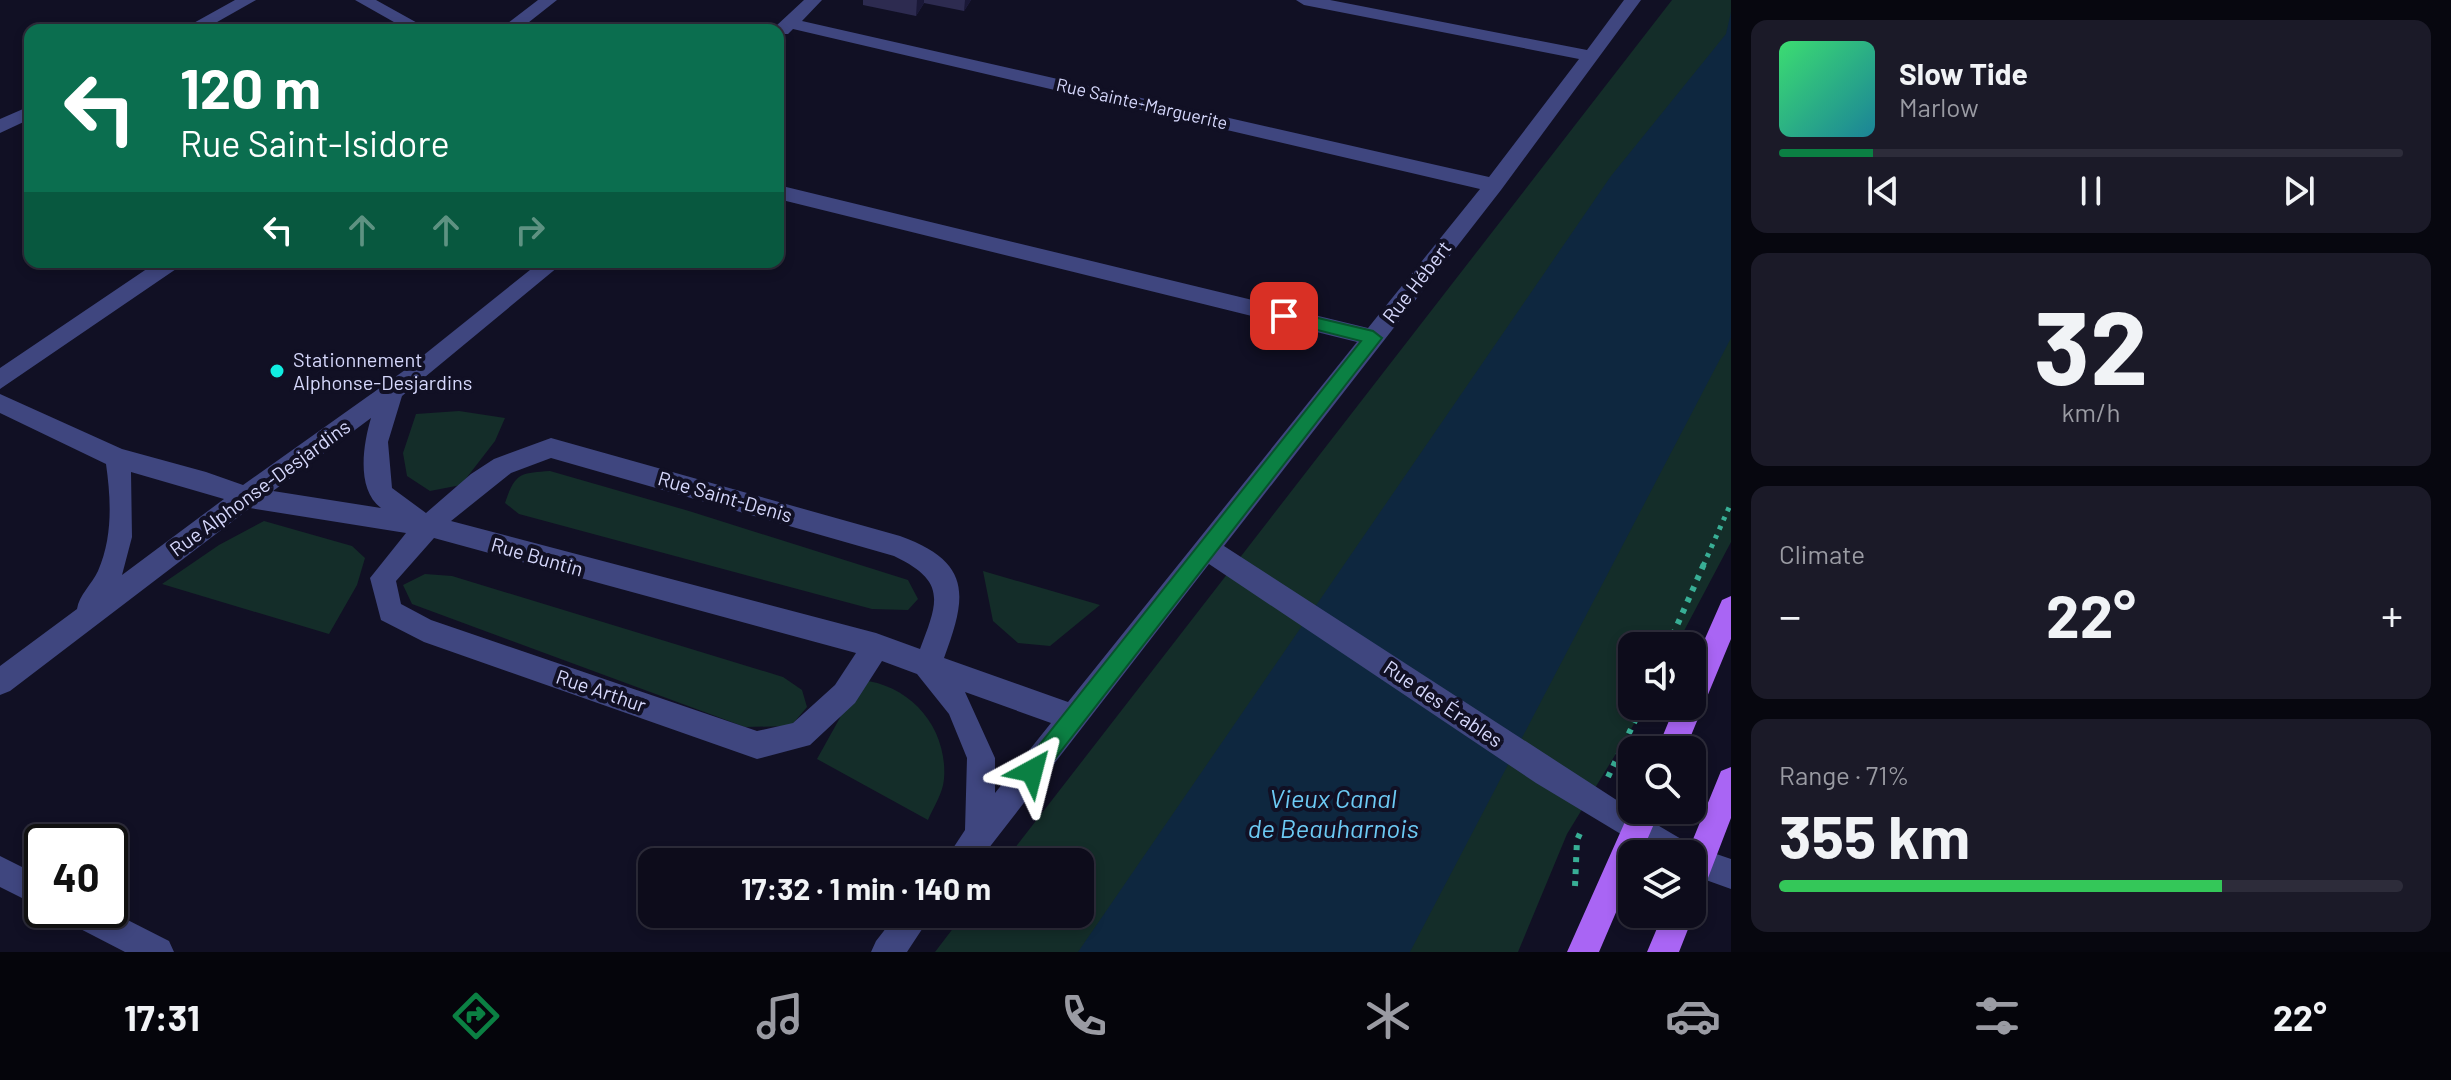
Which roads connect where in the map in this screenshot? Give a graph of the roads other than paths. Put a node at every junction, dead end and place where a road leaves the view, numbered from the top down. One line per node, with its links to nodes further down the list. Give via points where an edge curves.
1 (248, 0): 7 (street)
2 (363, 0): 8 (street)
3 (549, 0): 9 (street)
4 (814, 0): 10 (street)
5 (1304, 0): 11 (street)
6 (1633, 0): 11 (street, Rue Hébert)
7 (202, 24)
8 (409, 24)
9 (516, 24)
10 (784, 29): 14 (street, Rue Sainte-Marguerite)
11 (1591, 56): 14 (street, Rue Hébert)
12 (24, 115): 13 (street)
13 (0, 127)
14 (1494, 185): 18 (street, Rue Hébert)
15 (784, 193): 18 (street)
16 (163, 268): 19 (street)
17 (547, 268): 20 (street, Rue Alphonse-Desjardins)
18 (1373, 338): 25 (street, Rue Hébert)
19 (0, 380)
20 (392, 392): 23 (street, Rue Alphonse-Desjardins); 24 (street, via 374,442 381,494)
21 (0, 403): 22 (street, Rue Buntin)
22 (117, 458): 23 (street, Rue Buntin); 27 (street, via 123,492 117,558 102,591)
23 (246, 497): 24 (street, Rue Buntin); 27 (street, Rue Alphonse-Desjardins)
24 (428, 526): 28 (street, Rue Buntin); 28 (street, Rue Arthur, via 383,578 390,611 424,630 757,745 800,735 845,694); 29 (street, Rue Saint-Denis, via 477,484 532,451 551,448 593,459 900,547 930,562 944,580 948,606)
25 (1207, 549): 32 (street, Rue Hébert); 34 (street, Rue des Érables, via 1546,773)
26 (1731, 608): 30 (main road)
27 (68, 631): 31 (street, Rue Alphonse-Desjardins)
28 (876, 646): 29 (street, Rue Buntin)
29 (927, 666): 32 (street, Rue Buntin); 37 (street, via 959,705 981,758)
30 (1706, 667)
31 (0, 682)
32 (1074, 718): 37 (street, Rue Hébert)
33 (1731, 781): 39 (main road)
34 (1618, 809)
35 (1639, 824): 50 (main road)
36 (1646, 824): 38 (street, Rue des Érables)
37 (980, 837): 40 (street, Rue Hébert)
38 (1664, 840)
39 (1703, 840)
40 (971, 848)
41 (1706, 868): 43 (street, Rue des Érables)
42 (0, 871): 44 (street)
43 (1731, 874)
44 (24, 884)
45 (111, 928): 48 (street)
46 (906, 928): 49 (street)
47 (1673, 928): 51 (main road)
48 (158, 952)
49 (887, 952)
50 (1583, 952)
51 (1663, 952)

